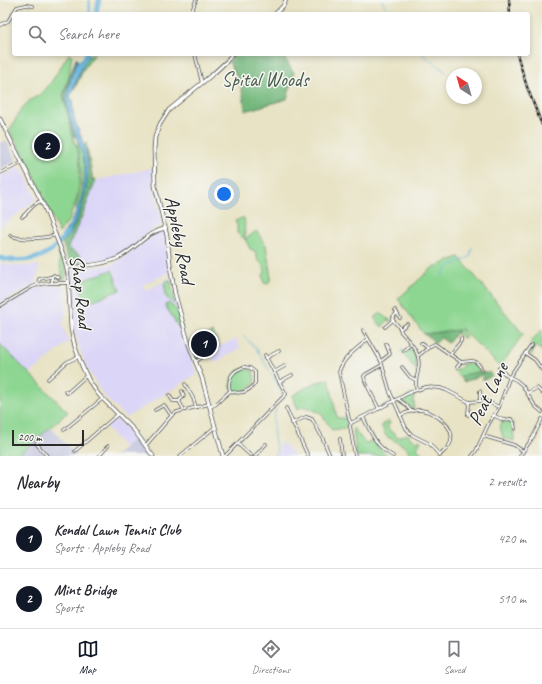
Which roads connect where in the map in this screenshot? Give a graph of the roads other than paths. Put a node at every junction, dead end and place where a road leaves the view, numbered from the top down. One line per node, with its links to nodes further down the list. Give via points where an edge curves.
1 (196, 0): 5 (street)
2 (286, 0): 6 (main road)
3 (33, 6): 4 (street, via 17,7)
4 (14, 12)
5 (193, 12)
6 (277, 12)
7 (12, 15): 8 (street, via 8,21)
8 (0, 25)
9 (195, 56): 11 (street)
10 (231, 56): 11 (main road, Appleby Road)
11 (202, 83): 17 (main road, Appleby Road, via 169,110 155,137 155,186)
12 (0, 119): 13 (main road, Shap Road)
13 (22, 163): 14 (street); 15 (main road, Shap Road)
14 (0, 173)
15 (41, 200): 16 (street); 19 (main road, Shap Road)
16 (22, 217)
17 (166, 228): 22 (street, via 155,231 115,260); 54 (main road, Appleby Road, via 175,294)
18 (20, 234): 21 (street)
19 (56, 234): 21 (street, via 48,237); 22 (main road, Shap Road)
20 (10, 236): 21 (street)
21 (20, 238)
22 (67, 268): 26 (main road, Shap Road)
23 (51, 277): 24 (street, via 54,275); 25 (street); 27 (street, via 39,279)
24 (59, 278)
25 (52, 283): 26 (street); 27 (street)
26 (69, 283): 50 (main road, Shap Road, via 71,329)
27 (38, 284): 28 (street)
28 (0, 306)
29 (395, 310): 30 (street)
30 (397, 313): 31 (street); 32 (street)
31 (400, 318)
32 (393, 320): 34 (street); 35 (street)
33 (407, 324): 35 (street)
34 (385, 327)
35 (400, 329): 41 (street)
36 (363, 330): 37 (street)
37 (368, 339): 53 (street); 102 (street, via 346,358 339,372)
38 (421, 343): 43 (street)
39 (464, 343): 48 (street, via 461,340)
40 (386, 344): 53 (street, via 390,354)
41 (411, 344): 44 (street); 49 (street)
42 (531, 345): 47 (street, Peat Lane)
43 (428, 348): 48 (street, via 435,344); 49 (street)
44 (404, 350)
45 (280, 351): 63 (street, via 265,356)
46 (212, 352): 54 (street)
47 (525, 353): 62 (street, via 535,360); 66 (street, Peat Lane)
48 (451, 354): 55 (street)
49 (419, 355): 68 (street, via 420,365)
50 (78, 356): 64 (main road, Shap Road); 67 (street)
51 (473, 357): 52 (street)
52 (473, 360): 55 (street); 61 (street)
53 (380, 361): 56 (street)
54 (195, 362): 85 (main road, Appleby Road)
55 (461, 362): 59 (street)
56 (382, 365): 82 (street); 89 (street, via 364,376)
57 (285, 366): 63 (street)
58 (402, 367): 68 (street, via 411,379)
59 (457, 367)
60 (499, 368): 66 (street)
61 (482, 370)
62 (542, 370)
63 (274, 372): 69 (street)
64 (87, 376): 72 (street, via 67,393); 79 (main road, Shap Road)
65 (292, 376): 69 (street)
66 (510, 376): 76 (street, via 522,385); 87 (street, Peat Lane)
67 (48, 379)
68 (416, 380): 71 (street)
69 (279, 382): 109 (street, via 286,394)
70 (185, 384): 86 (street)
71 (417, 390): 80 (street); 84 (street, via 426,387 440,388)
72 (65, 391)
73 (182, 391): 81 (street, via 184,396)
74 (230, 391): 74 (street, via 239,393 250,390 256,379 253,370 245,367 235,371 229,380); 85 (street, via 216,404)
75 (480, 391): 83 (street)
76 (527, 393): 77 (street, via 537,388); 93 (street, via 534,406)
77 (542, 393)
78 (169, 395): 81 (street, via 173,401)
79 (102, 399): 94 (main road, Shap Road); 105 (street)
80 (398, 399): 82 (street); 92 (street)
81 (179, 401): 91 (street)
82 (394, 401): 89 (street); 96 (street)
83 (480, 401): 84 (street); 87 (street)
84 (469, 402): 97 (street)
85 (209, 406): 86 (street); 103 (main road, Appleby Road)
86 (196, 407): 91 (street)
87 (499, 407): 98 (street, Peat Lane)
88 (286, 408): 101 (street)
89 (379, 409): 99 (street)
90 (155, 410): 95 (street, via 164,405)
91 (184, 410): 95 (street)
92 (411, 411): 96 (street); 127 (street, via 427,412 437,416 446,425 452,437)
93 (542, 412)
94 (118, 414): 112 (main road, Shap Road); 113 (street)
95 (172, 415): 112 (street)
96 (400, 415): 127 (street, via 408,432 430,444)
97 (468, 415)
98 (493, 415): 104 (street, via 503,420 511,419); 106 (street, Peat Lane)
99 (363, 416): 102 (street); 126 (street, via 380,447)
100 (542, 419): 114 (street)
101 (292, 423): 122 (street); 123 (street, via 306,417 312,419)
102 (351, 423): 125 (street)
103 (215, 428): 118 (street); 119 (main road, Appleby Road)
104 (515, 429)
105 (64, 430)
106 (483, 436): 114 (street, via 514,445); 128 (street, Peat Lane)
107 (340, 439): 124 (street)
108 (36, 443): 115 (street)
109 (238, 444): 119 (street); 120 (street)
110 (266, 444): 121 (street)
111 (108, 446): 116 (street)
112 (146, 446): 117 (main road, Shap Road)
113 (75, 451)
114 (523, 451): 129 (street)
115 (47, 456)
116 (100, 456)
117 (153, 456)
118 (180, 456)
119 (224, 456)
120 (251, 456)
121 (255, 456)
122 (308, 456)
123 (330, 456)
124 (342, 456)
125 (355, 456)
126 (393, 456)
127 (440, 456)
128 (472, 456)
129 (520, 456)

